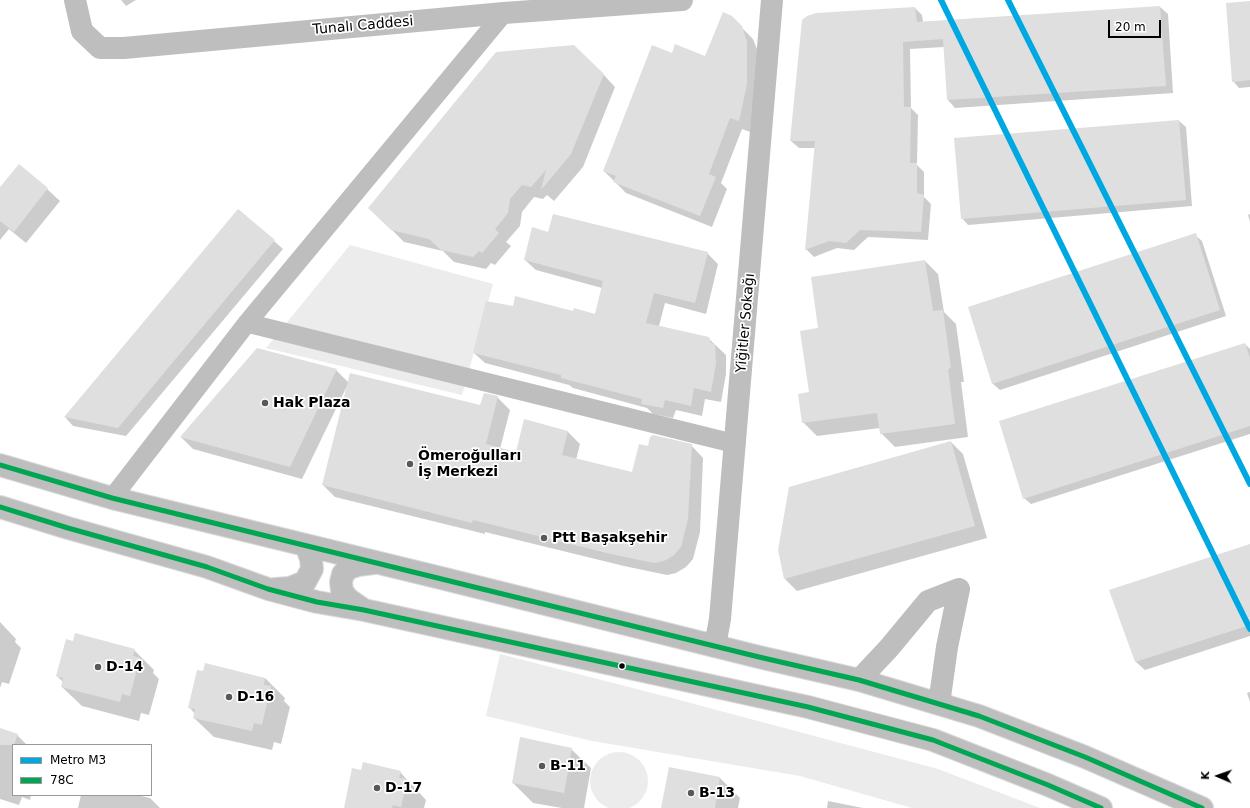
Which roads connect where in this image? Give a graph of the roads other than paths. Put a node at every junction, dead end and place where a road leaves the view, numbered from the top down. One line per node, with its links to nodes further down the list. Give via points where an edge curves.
1 (75, 0): 4 (main road, Tunalı Caddesi, via 82,31 100,48 124,48)
2 (682, 0): 4 (main road, Tunalı Caddesi)
3 (772, 0): 6 (main road, Yiğitler Sokağı)
4 (511, 6): 5 (street)
5 (247, 323): 6 (street); 8 (street)
6 (736, 444): 14 (main road, Yiğitler Sokağı, via 720,619)
7 (0, 465): 8 (main road)
8 (112, 498): 10 (main road)
9 (0, 507): 12 (main road, via 207,567)
10 (306, 545): 11 (main road); 12 (main road, via 312,568 305,582 290,588)
11 (380, 563): 13 (main road, via 358,565 349,568 343,574 342,590 348,599); 14 (main road)
12 (268, 589): 13 (main road, via 317,602)
13 (364, 610): 17 (main road, via 808,707 933,740)
14 (715, 646): 15 (main road)
15 (859, 680): 16 (main road); 16 (main road, via 928,601 959,589)
16 (939, 704): 18 (main road, via 979,716 1078,755)
17 (1101, 808)
18 (1202, 808)

